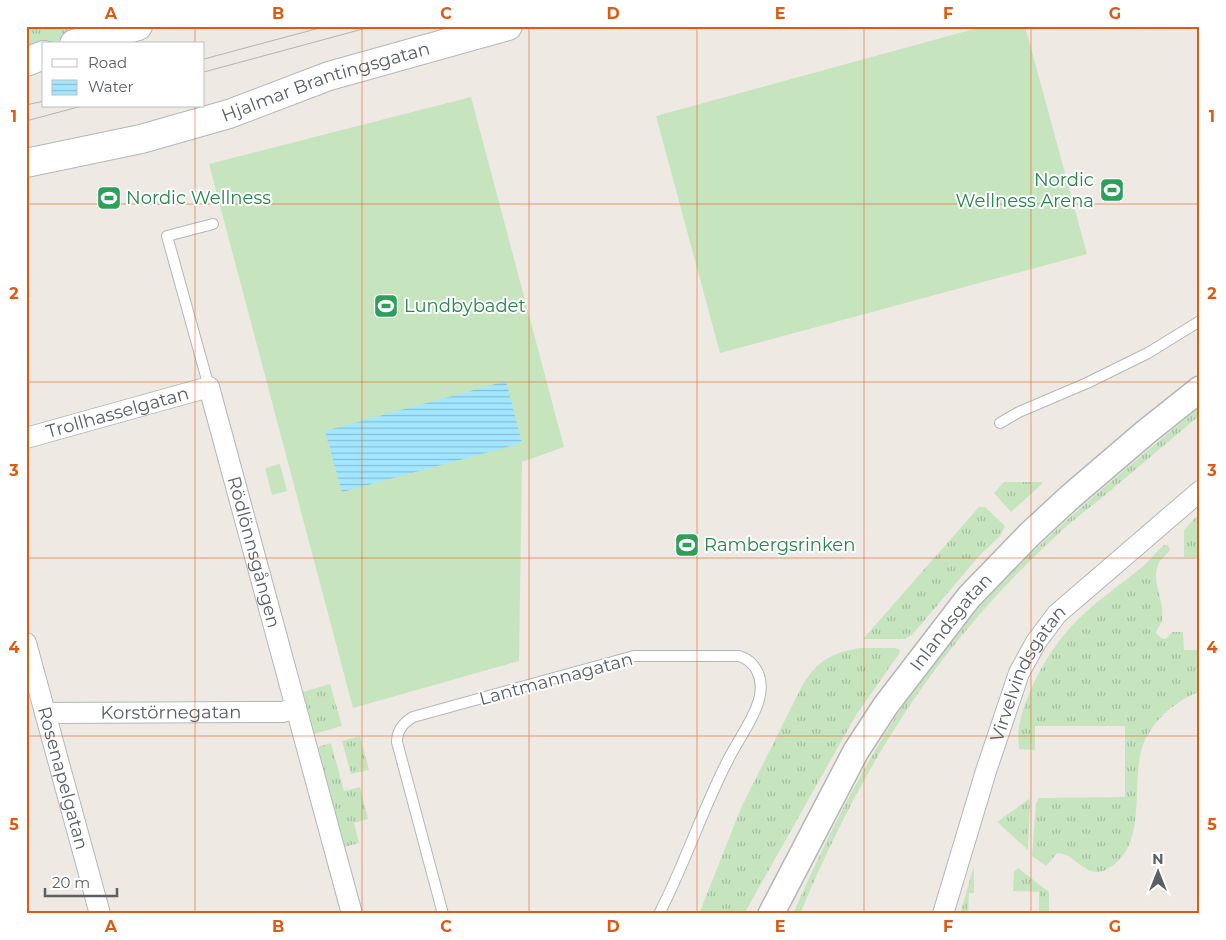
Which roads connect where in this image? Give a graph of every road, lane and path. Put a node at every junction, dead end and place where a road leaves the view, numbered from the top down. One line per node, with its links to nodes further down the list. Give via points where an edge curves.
1 (138, 26): 3 (main road)
2 (508, 26): 6 (main road, Hjalmar Brantingsgatan, via 329,76 229,114 141,139)
3 (81, 42)
4 (42, 56): 5 (main road)
5 (26, 62)
6 (26, 163)
7 (213, 224): 9 (lane, Rödlönnsgången, via 167,236)
8 (1200, 321): 11 (lane, via 1148,354)
9 (209, 387): 12 (street, Trollhasselgatan); 15 (street, Rödlönnsgången)
10 (1200, 389): 21 (street, Inlandsgatan, via 1070,497 969,597 886,705 856,751)
11 (1000, 423)
12 (26, 438)
13 (1200, 492): 22 (street, Virvelvindsgatan, via 1057,614 1036,642 1019,673)
14 (26, 643): 16 (street, Rosenapelgatan)
15 (296, 706): 16 (street, Korstörnegatan, via 283,712); 18 (street, Rödlönnsgången)
16 (45, 713): 17 (street, Rosenapelgatan)
17 (100, 914)
18 (352, 914)
19 (443, 914): 20 (lane, Lantmannagatan, via 397,742 397,735 405,722 634,656 747,658 758,672 761,694 702,812)
20 (659, 914)
21 (771, 914)
22 (943, 914)

